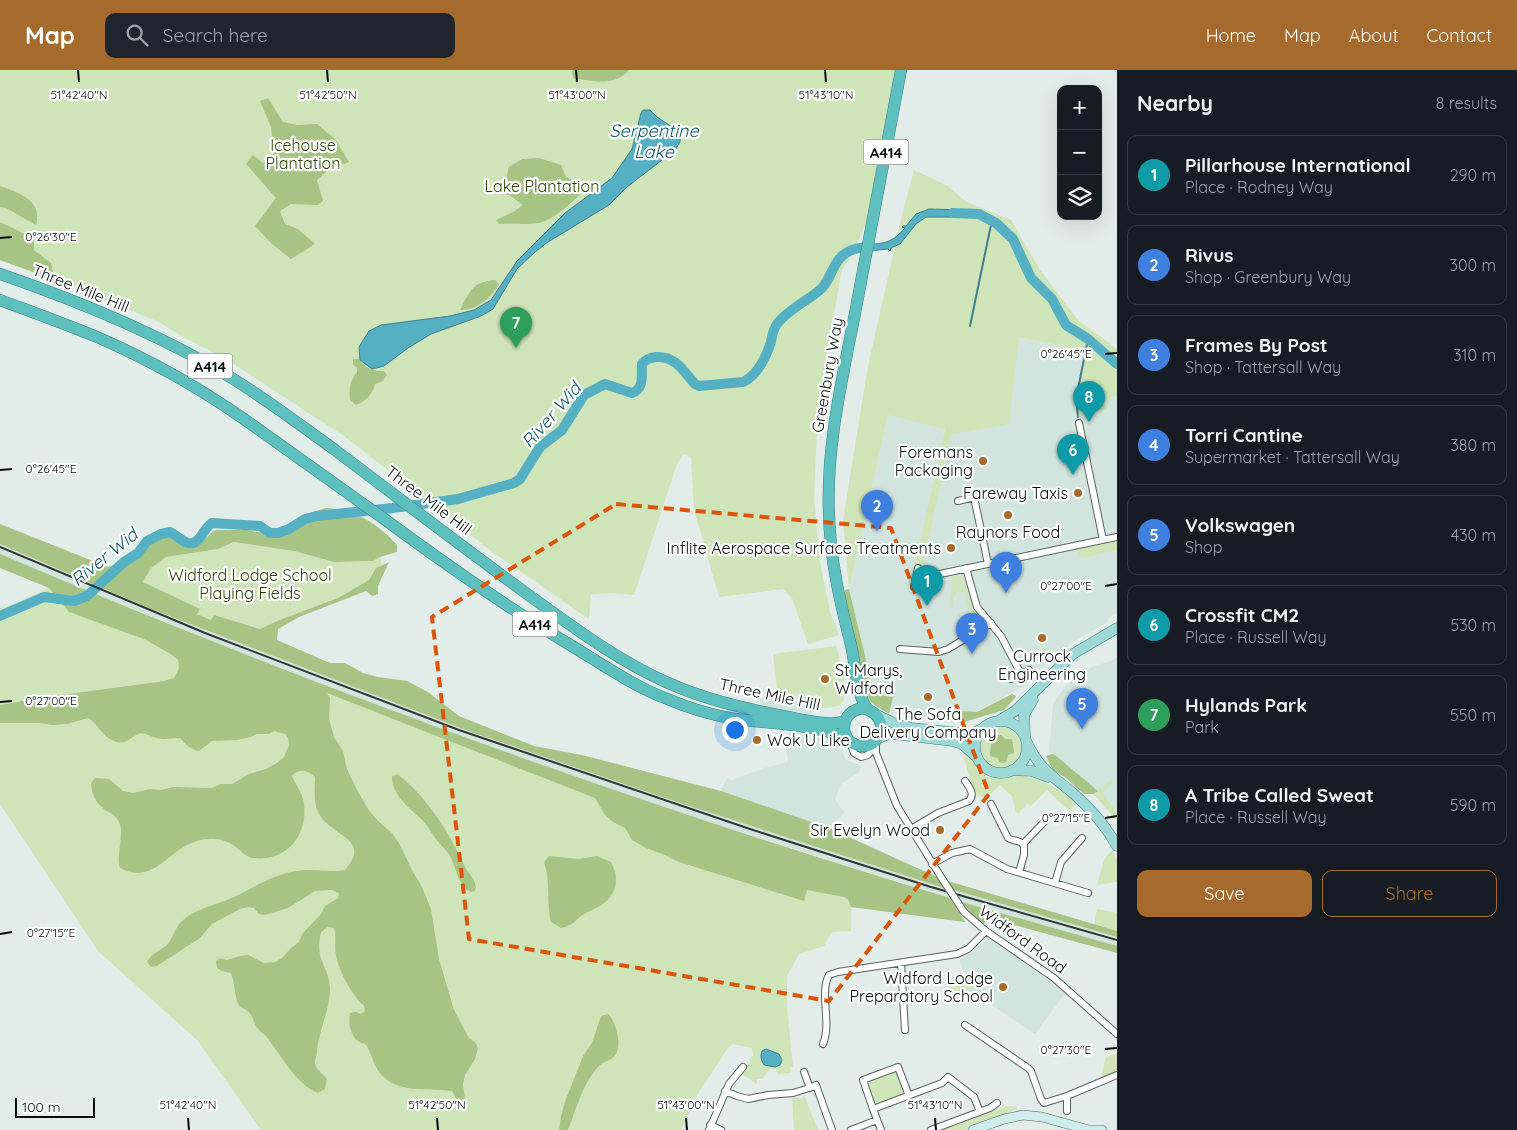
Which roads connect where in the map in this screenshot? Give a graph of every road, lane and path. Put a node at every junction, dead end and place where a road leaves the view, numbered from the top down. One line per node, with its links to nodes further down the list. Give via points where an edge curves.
1 (901, 70): 21 (highway, Greenbury Way / A414, via 835,419 828,489 833,563)
2 (0, 274): 24 (highway, Three Mile Hill / A414, via 132,326 200,360 286,414 584,633 659,679 702,696 757,710 829,723)
3 (0, 300): 27 (highway, Three Mile Hill / A414, via 98,338 183,381 235,412 517,612 618,674 664,698 713,714 816,728)
4 (1079, 423): 9 (street, via 1079,438)
5 (987, 494): 6 (street)
6 (974, 497): 7 (street); 10 (street)
7 (958, 501)
8 (1117, 537): 9 (street)
9 (1103, 540): 10 (street)
10 (988, 564): 12 (street)
11 (918, 568): 13 (street)
12 (966, 568): 13 (street); 15 (street, via 977,607)
13 (916, 579): 14 (street)
14 (914, 587)
15 (991, 624): 17 (street, via 939,652); 19 (street)
16 (1117, 628): 22 (main road, via 1073,654)
17 (900, 649)
18 (1029, 670): 19 (street)
19 (1021, 674): 20 (street)
20 (1011, 679)
21 (858, 686): 23 (highway, Greenbury Way / A414, via 863,702); 24 (highway, Greenbury Way / A414)
22 (1037, 691): 25 (main road, via 1010,715); 28 (main road, via 1024,715)
23 (871, 712): 24 (highway, A414, via 857,710); 26 (main road, via 898,726 912,728 970,734); 29 (highway, A414, via 880,725)
24 (846, 718): 27 (highway, A414, via 844,733)
25 (994, 722): 26 (main road); 28 (main road, via 1013,724)
26 (984, 727): 31 (main road, via 976,742)
27 (849, 741): 29 (highway, A414, via 861,746); 30 (street, Widford Road, via 854,753)
28 (1026, 741): 32 (main road, via 1024,759); 34 (main road, via 1037,761)
29 (876, 742): 30 (street); 31 (main road, via 893,734 953,741); 33 (street, Widford Road, via 876,753)
30 (864, 757): 33 (street, Widford Road, via 877,761)
31 (978, 757): 32 (main road, via 992,771)
32 (1011, 770): 34 (main road, via 1032,770)
33 (884, 775): 38 (street, Widford Road)
34 (1054, 780): 40 (main road, via 1083,803)
35 (965, 781): 38 (street, via 972,792 969,802 938,813)
36 (991, 804): 41 (street, via 1008,838)
37 (1045, 821): 41 (street)
38 (911, 829): 42 (street, Widford Road)
39 (1082, 838): 44 (street, via 1061,862)
40 (1116, 843)
41 (1023, 844): 43 (street, via 1024,855)
42 (932, 864): 43 (street, via 952,853 970,849 1000,866); 46 (street, Widford Road, bridge, via 964,912)
43 (1019, 872): 44 (street)
44 (1055, 883): 45 (street)
45 (1088, 893)
46 (986, 931): 47 (street, via 963,952); 50 (street, Widford Road, via 1054,977)
47 (901, 963): 49 (street); 51 (street, via 829,975 826,985 827,1032)
48 (965, 1025): 58 (street, via 1028,1068 1044,1103)
49 (905, 1030)
50 (1117, 1034)
51 (823, 1044)
52 (743, 1067): 56 (street)
53 (804, 1072): 66 (street, via 810,1088 816,1085)
54 (1117, 1076): 58 (street)
55 (809, 1088): 56 (street, via 748,1099)
56 (725, 1091): 64 (street)
57 (909, 1096): 60 (street); 60 (street, via 898,1067 863,1080); 62 (street, via 942,1083 948,1077 974,1097)
58 (1067, 1096): 61 (street)
59 (997, 1103): 62 (street)
60 (873, 1109): 63 (street)
61 (1067, 1111)
62 (980, 1112): 69 (street)
63 (877, 1120): 67 (street); 68 (street)
64 (709, 1128): 65 (street)
65 (721, 1130)
66 (832, 1130)
67 (852, 1130)
68 (881, 1130)
69 (931, 1130)
70 (973, 1130): 71 (main road, via 1023,1116 1055,1119)
71 (1089, 1130): 72 (main road)
72 (1102, 1130)

